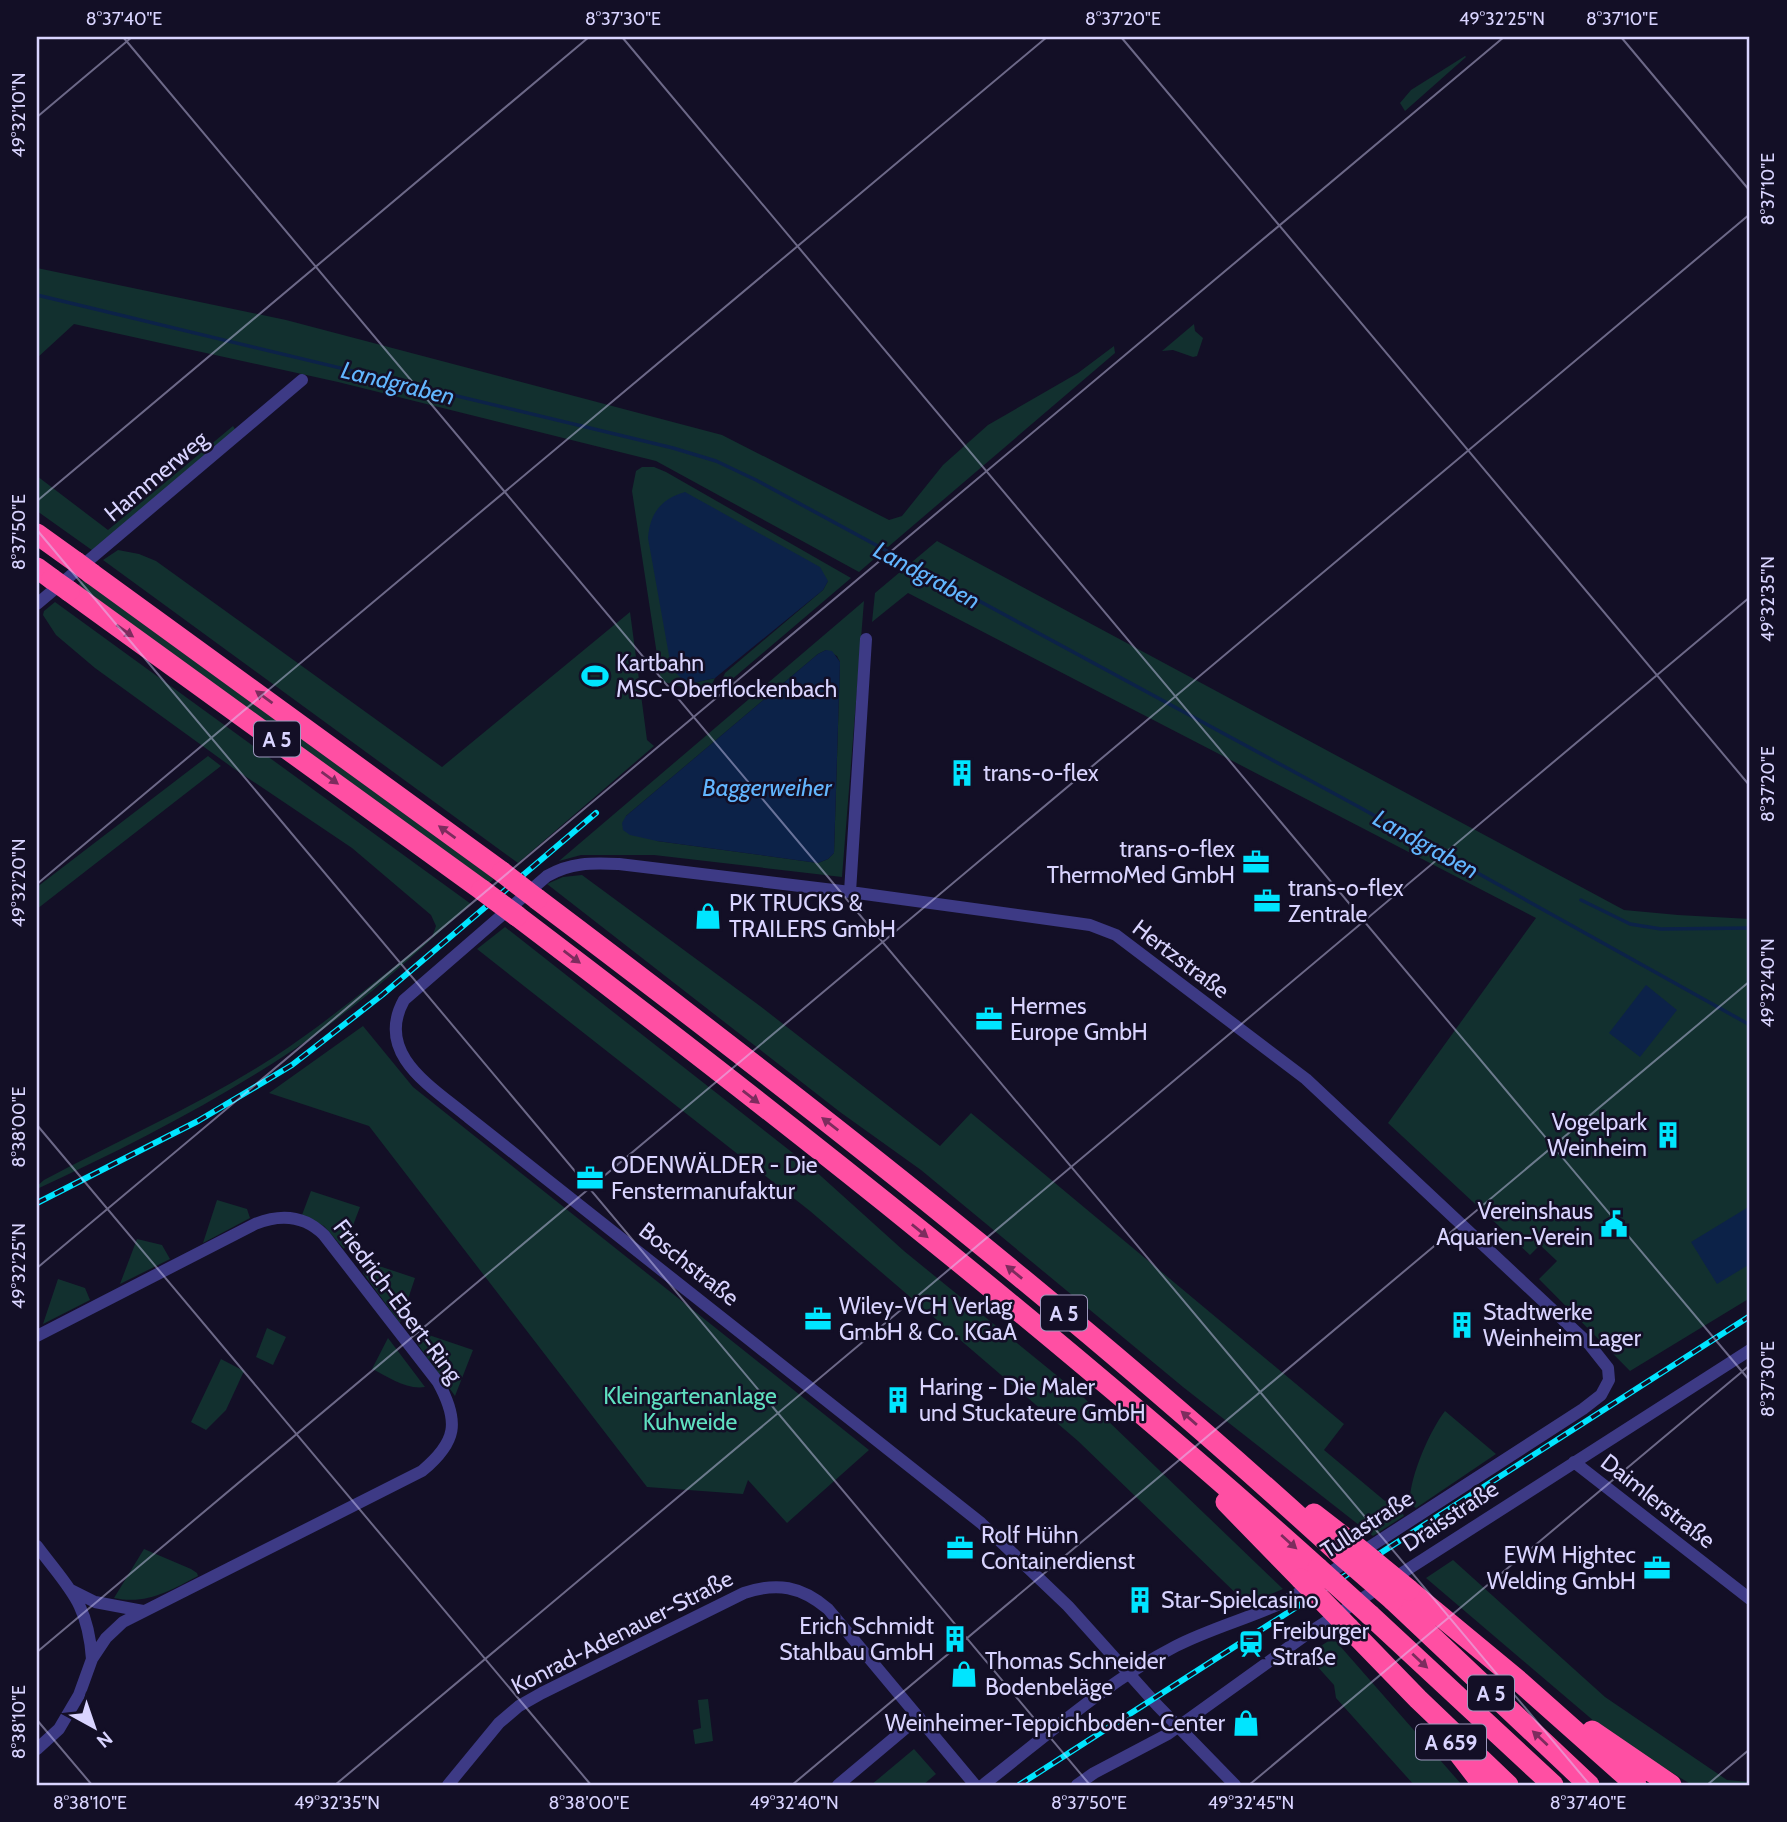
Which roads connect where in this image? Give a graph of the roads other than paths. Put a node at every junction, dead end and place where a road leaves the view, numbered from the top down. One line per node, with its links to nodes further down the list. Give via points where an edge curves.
1 (302, 380): 4 (street, Hammerweg)
2 (37, 534): 15 (highway, A 5, one-way to 2, bridge, via 884,1166 683,1009)
3 (53, 579): 13 (highway, A 5, one-way to 13, bridge, via 517,916 856,1179 1164,1432 1254,1532)
4 (37, 604)
5 (866, 639): 7 (street)
6 (547, 876): 7 (street, Hertzstraße, via 582,863 619,864); 19 (street, Boschstraße, via 404,1000 395,1028 402,1056 468,1117 981,1523 1068,1606)
7 (850, 892): 10 (street, Hertzstraße, via 1090,925 1127,942 1306,1079 1589,1344 1608,1368)
8 (37, 1336): 17 (street, Friedrich-Ebert-Ring, via 255,1224 290,1217 312,1224 324,1235 449,1402 450,1438 422,1471)
9 (1750, 1350): 11 (street, Draisstraße)
10 (1609, 1380): 19 (street, Tullastraße, via 1601,1395 1583,1409 1286,1601 1193,1638)
11 (1574, 1462): 16 (street, Daimlerstraße); 23 (street, Draisstraße, via 1310,1632)
12 (37, 1546): 14 (street, Friedrich-Ebert-Ring)
13 (1309, 1573): 21 (highway, bridge, via 1349,1628); 33 (highway, A 5, one-way to 33, bridge, via 1370,1615)
14 (71, 1589): 17 (street, Friedrich-Ebert-Ring, via 95,1602); 18 (street, Friedrich-Ebert-Ring, via 90,1632)
15 (1401, 1595): 20 (highway, A 5); 34 (highway, A 5, one-way to 15)
16 (1750, 1599)
17 (144, 1611): 18 (street, Friedrich-Ebert-Ring, via 123,1622)
18 (92, 1659): 24 (street, Friedrich-Ebert-Ring, via 79,1695 59,1729)
19 (1129, 1675): 23 (street); 28 (street, Tullastraße)
20 (1520, 1682): 35 (highway, A 5); 36 (highway, A 5)
21 (1418, 1699): 31 (highway, A 659); 32 (highway)
22 (919, 1717): 25 (street, Konrad-Adenauer-Straße, via 815,1598 788,1587 759,1588 519,1706 499,1723); 26 (street); 27 (street, Konrad-Adenauer-Straße)
23 (1179, 1727): 29 (street, Draisstraße); 30 (street)
24 (37, 1749)
25 (448, 1785)
26 (838, 1785)
27 (975, 1785)
28 (983, 1785)
29 (1077, 1785)
30 (1235, 1785)
31 (1483, 1785)
32 (1508, 1785)
33 (1553, 1785)
34 (1590, 1785)
35 (1636, 1785)
36 (1671, 1785)

